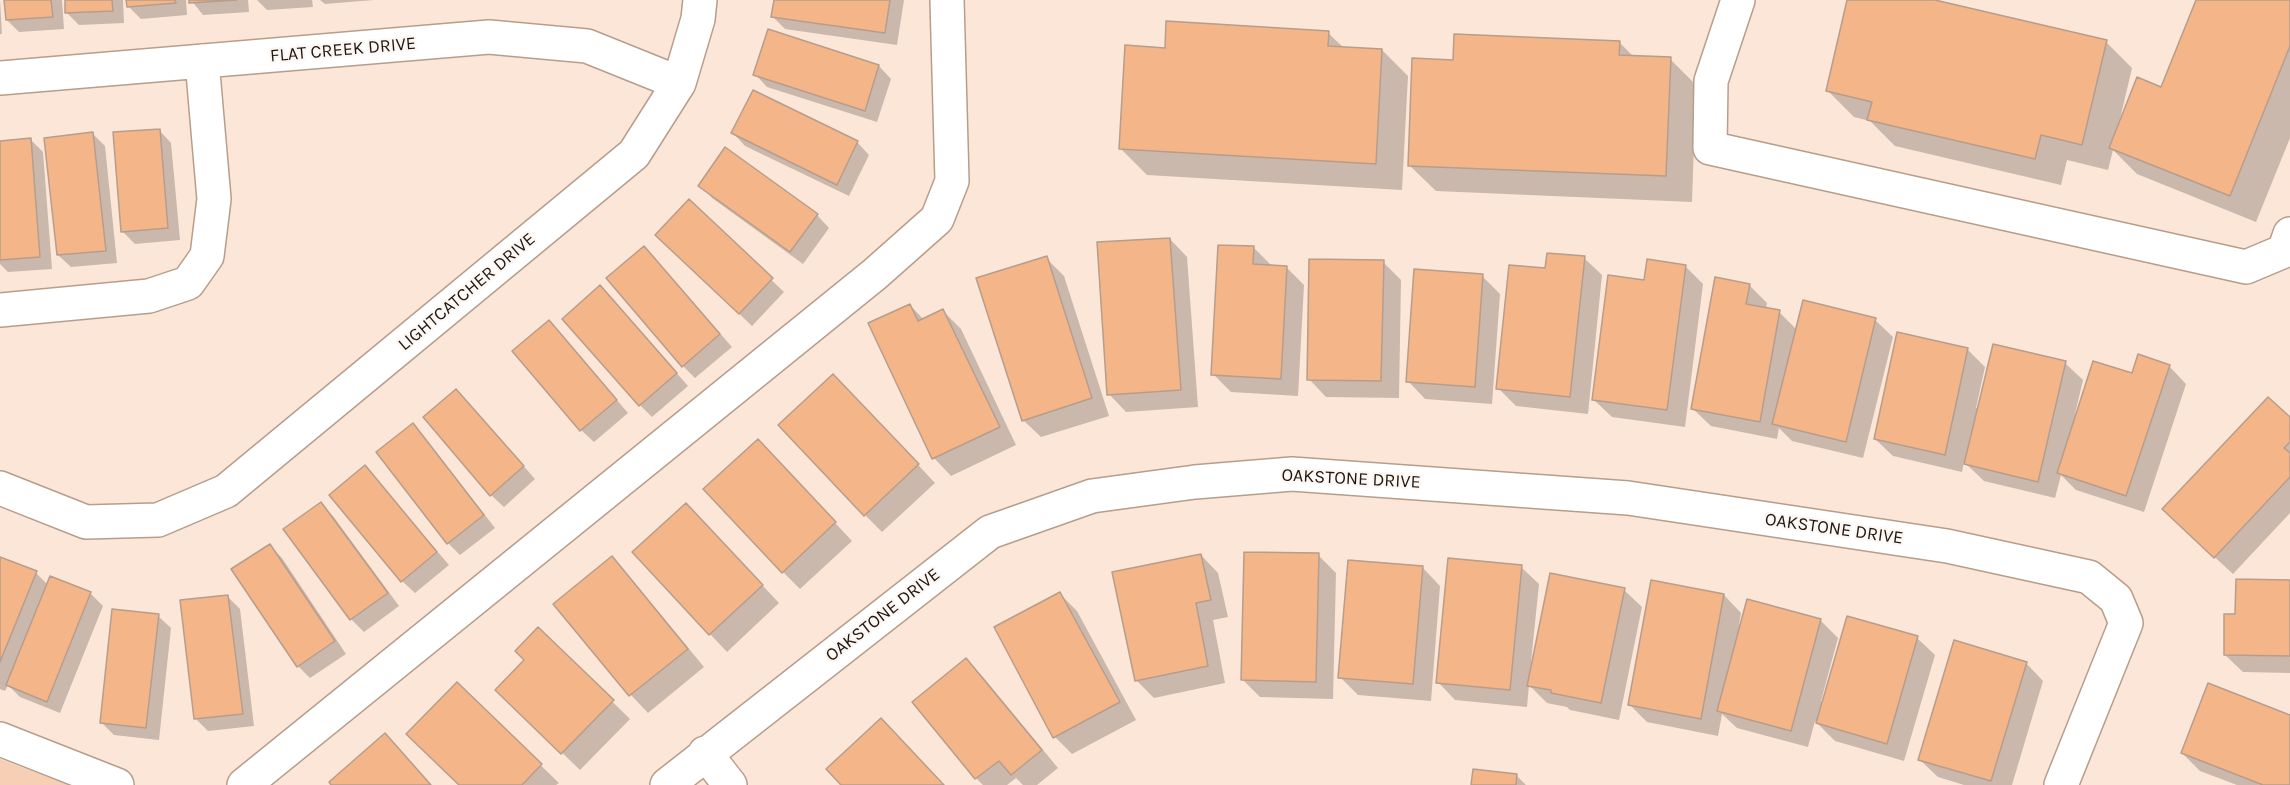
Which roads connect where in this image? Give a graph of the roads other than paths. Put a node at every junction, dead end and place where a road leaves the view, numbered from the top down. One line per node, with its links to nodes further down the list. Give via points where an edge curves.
1 (700, 0): 6 (street, LIGHTCATCHER DRIVE)
2 (947, 0): 13 (street, via 952,181 937,219 875,274)
3 (1727, 3): 7 (street, via 1711,81 1710,148 2246,267 2283,251)
4 (202, 61): 5 (street, FLAT CREEK DRIVE); 6 (street, FLAT CREEK DRIVE, via 489,37 587,46); 8 (street, via 214,199 207,255 188,283 149,296)
5 (0, 78)
6 (679, 83): 9 (street, LIGHTCATCHER DRIVE, via 634,154 226,491 159,520 86,522)
7 (2290, 234)
8 (0, 310)
9 (0, 488)
10 (0, 739): 12 (street)
11 (705, 753): 14 (street, OAKSTONE DRIVE); 15 (street); 16 (street, OAKSTONE DRIVE, via 990,532 1092,496 1292,474 1628,498 1947,546 2089,578 2116,599 2126,623)
12 (117, 785)
13 (244, 785)
14 (667, 785)
15 (730, 785)
16 (2061, 785)

